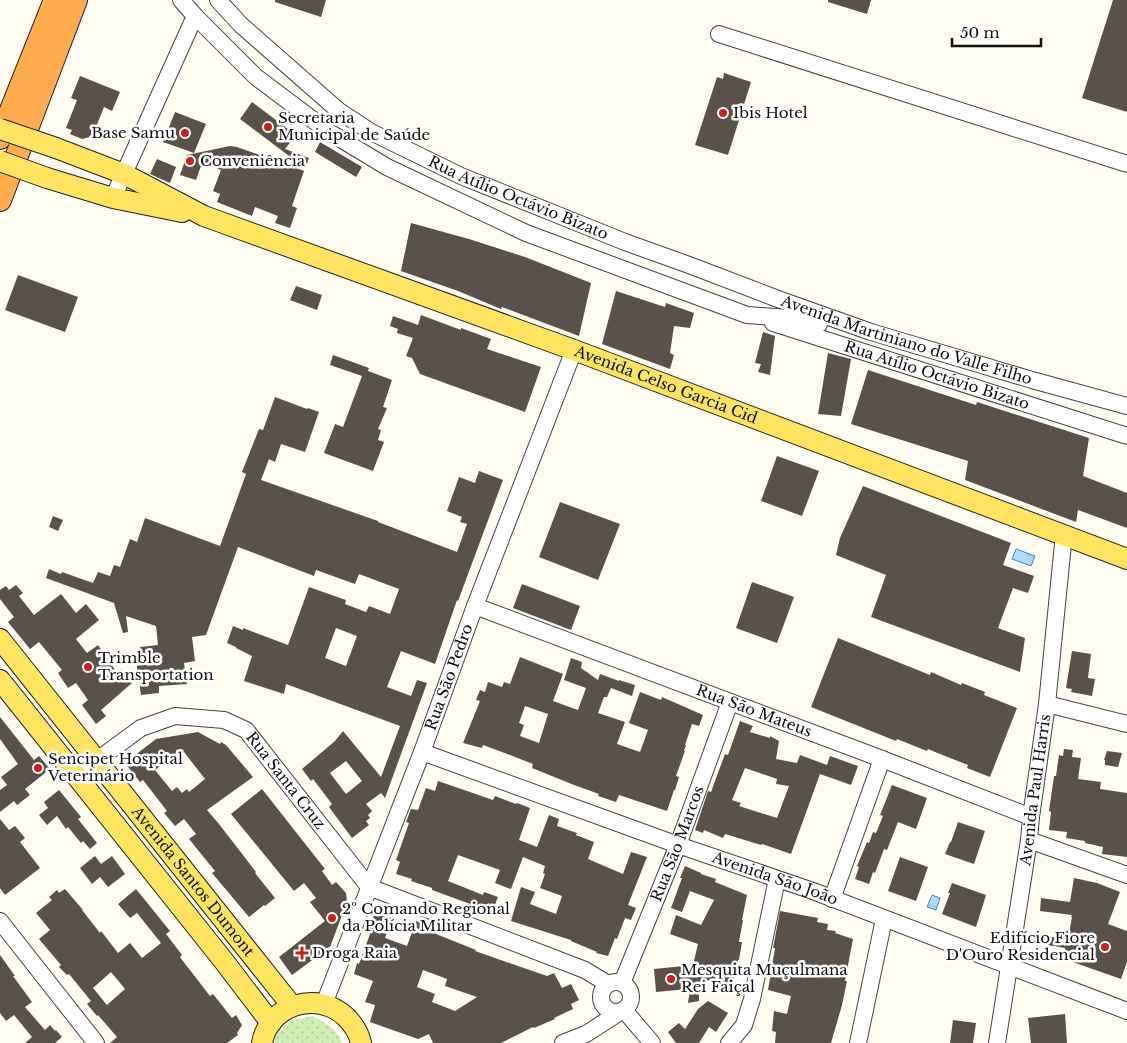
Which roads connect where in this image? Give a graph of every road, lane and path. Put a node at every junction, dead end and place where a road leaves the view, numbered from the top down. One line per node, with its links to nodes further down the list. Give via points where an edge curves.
1 (55, 0): 8 (highway)
2 (76, 0): 15 (highway)
3 (181, 0): 5 (street)
4 (218, 0): 17 (street, Rua Atílio Octávio Bizato, via 340,111 372,132 461,176)
5 (195, 16): 12 (street); 18 (street, via 256,77 329,132 387,167 526,233)
6 (719, 34): 11 (street)
7 (0, 129): 9 (main road, Avenida Celso Garcia Cid, bridge)
8 (0, 138)
9 (76, 156): 12 (main road, Avenida Celso Garcia Cid); 13 (main road, via 79,167 72,178)
10 (0, 161): 13 (main road, Avenida Celso Garcia Cid, bridge)
11 (1127, 164)
12 (124, 174): 14 (street); 16 (main road, Avenida Celso Garcia Cid)
13 (53, 180): 14 (main road, Avenida Celso Garcia Cid)
14 (113, 198): 16 (main road, Avenida Celso Garcia Cid)
15 (0, 200)
16 (204, 216): 20 (main road, Avenida Celso Garcia Cid)
17 (689, 265): 19 (street, Avenida Martiniano do Valle Filho)
18 (747, 315): 19 (street, via 802,319 862,338); 22 (street, Rua Atílio Octávio Bizato)
19 (871, 332): 21 (street, Avenida Martiniano do Valle Filho)
20 (574, 350): 23 (main road, Avenida Celso Garcia Cid); 25 (street, Rua São Pedro)
21 (1127, 406)
22 (1127, 436)
23 (1065, 534): 24 (main road, Avenida Celso Garcia Cid); 29 (street, Avenida Paul Harris)
24 (1127, 558)
25 (475, 606): 28 (street, Rua São Mateus); 31 (street, Rua São Pedro)
26 (0, 639): 33 (main road, Avenida Santos Dumont)
27 (0, 680): 34 (main road, Avenida Santos Dumont)
28 (730, 702): 32 (street, Rua São Mateus); 37 (street, Rua São Marcos)
29 (1047, 704): 30 (street); 35 (street, Avenida Paul Harris)
30 (1127, 724)
31 (422, 752): 37 (street, Avenida São João); 40 (street, Rua São Pedro)
32 (882, 759): 35 (street, Rua São Mateus); 41 (street)
33 (96, 761): 34 (street, Rua Santa Cruz); 40 (street, Rua Santa Cruz, via 141,728 174,716 224,720 246,730); 48 (main road, Avenida Santos Dumont)
34 (76, 777): 51 (main road, Avenida Santos Dumont)
35 (1031, 817): 36 (street, Avenida Paul Harris)
36 (1029, 840): 38 (street); 44 (street, Avenida Paul Harris)
37 (678, 845): 39 (street, Avenida São João); 45 (street, Rua São Marcos)
38 (1127, 875)
39 (776, 879): 41 (street, Avenida São João); 58 (street, via 752,999 744,1025)
40 (369, 887): 45 (street); 46 (street, Rua São Pedro)
41 (832, 899): 42 (street, Avenida São João)
42 (884, 919): 44 (street, Avenida São João); 59 (street)
43 (0, 921): 53 (street)
44 (1009, 967): 50 (street, Avenida São João); 60 (street, Avenida Paul Harris)
45 (615, 983): 47 (street, via 602,991); 49 (street, via 629,989 632,998)
46 (324, 1004): 48 (main road); 55 (main road, via 340,1011 352,1022)
47 (603, 1004): 49 (street, via 610,1011); 52 (street)
48 (292, 1006): 51 (main road)
49 (622, 1011): 52 (street); 57 (street)
50 (1127, 1011)
51 (270, 1022): 54 (main road)
52 (586, 1034): 56 (street)
53 (96, 1043)
54 (262, 1043)
55 (361, 1043)
56 (563, 1043)
57 (652, 1043)
58 (729, 1043)
59 (858, 1043)
60 (997, 1043)

